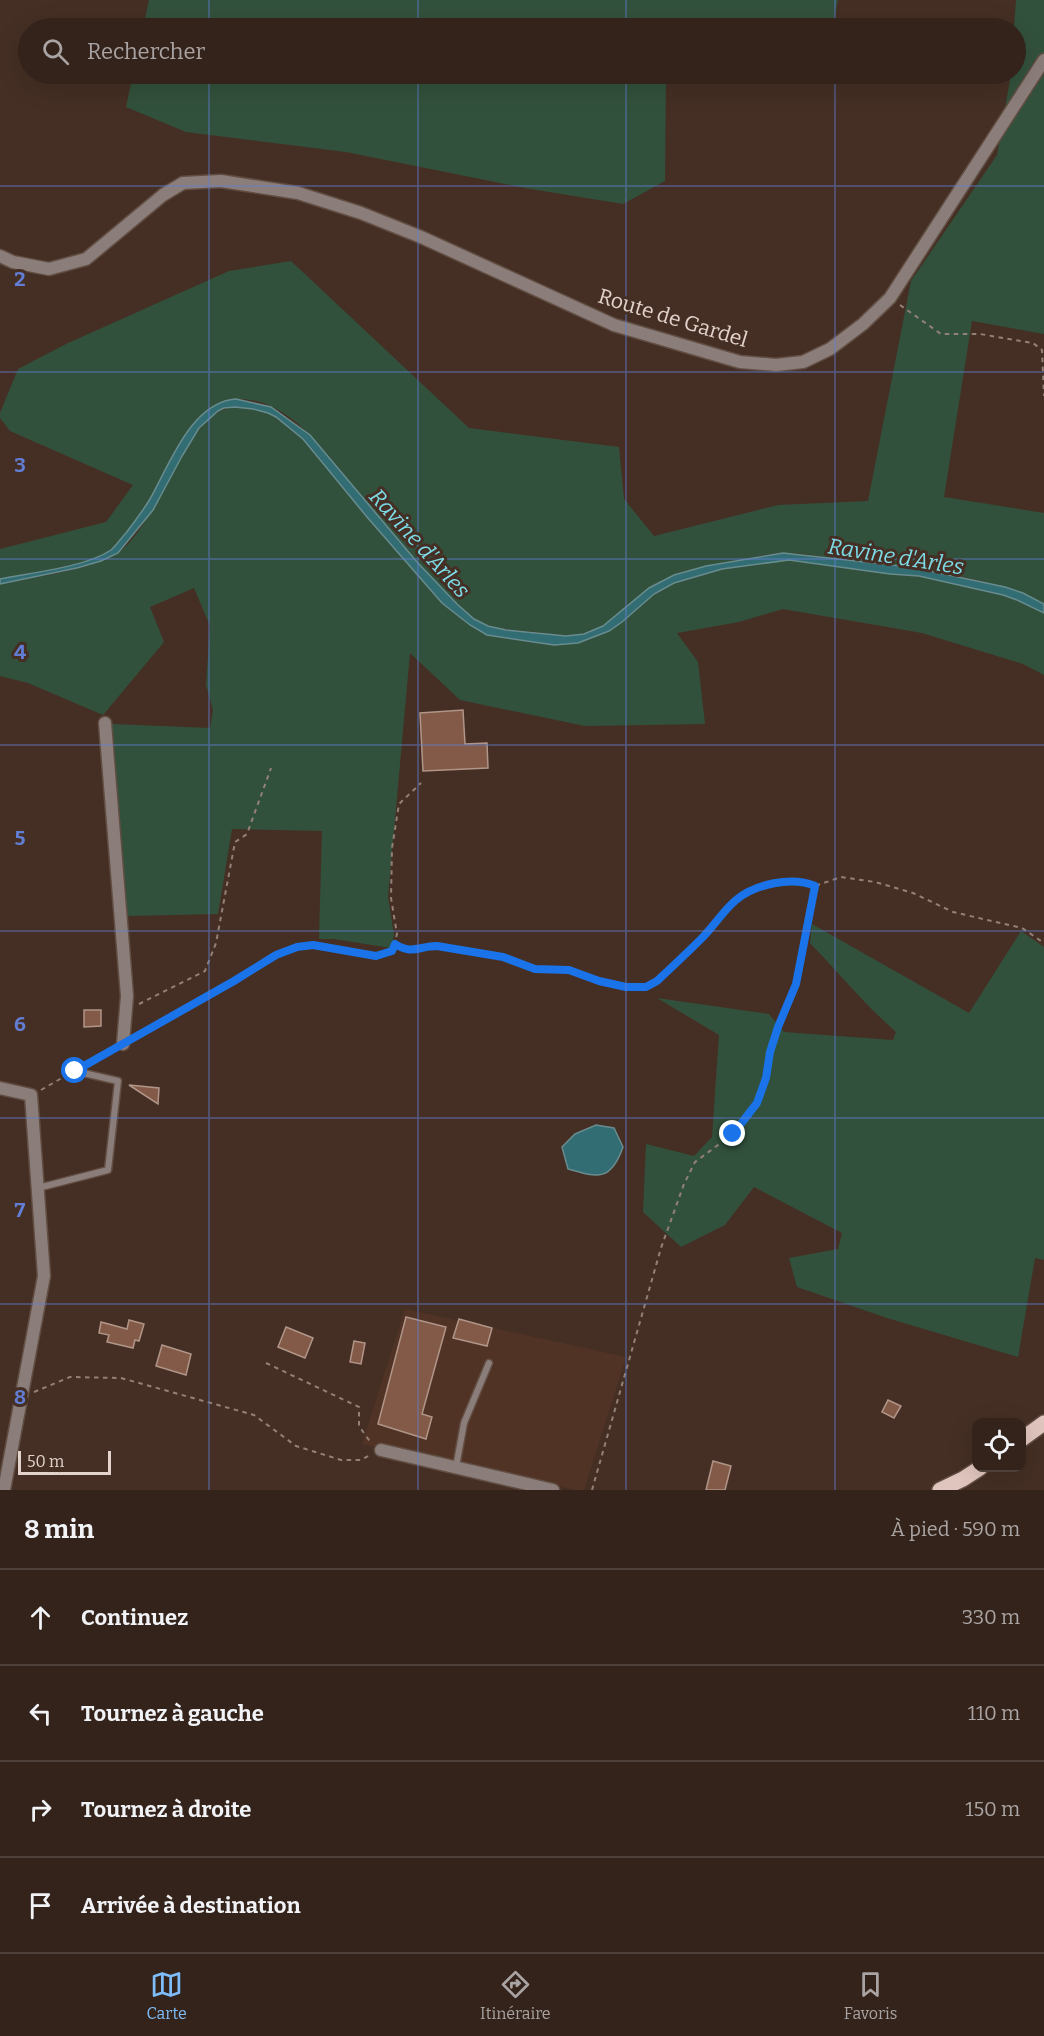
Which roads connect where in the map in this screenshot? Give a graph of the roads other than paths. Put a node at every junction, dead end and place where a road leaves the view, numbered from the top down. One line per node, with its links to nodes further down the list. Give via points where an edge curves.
1 (1044, 60): 2 (street, Route de Gardel, via 890,298 864,324 830,349 803,362 740,362 614,325 361,213 298,193 221,181 183,183 86,259 49,269)
2 (0, 256)
3 (105, 723): 4 (street, via 126,981)
4 (123, 1044)
5 (75, 1071): 7 (lane, via 118,1081 108,1170)
6 (0, 1088): 7 (street, via 31,1095)
7 (37, 1189): 14 (street, via 44,1276)
8 (489, 1363): 12 (lane, via 464,1423)
9 (1044, 1423): 10 (main road)
10 (1026, 1436)
11 (381, 1450): 12 (street)
12 (456, 1467): 15 (street)
13 (973, 1472): 16 (main road)
14 (3, 1490)
15 (553, 1490)
16 (940, 1490)

